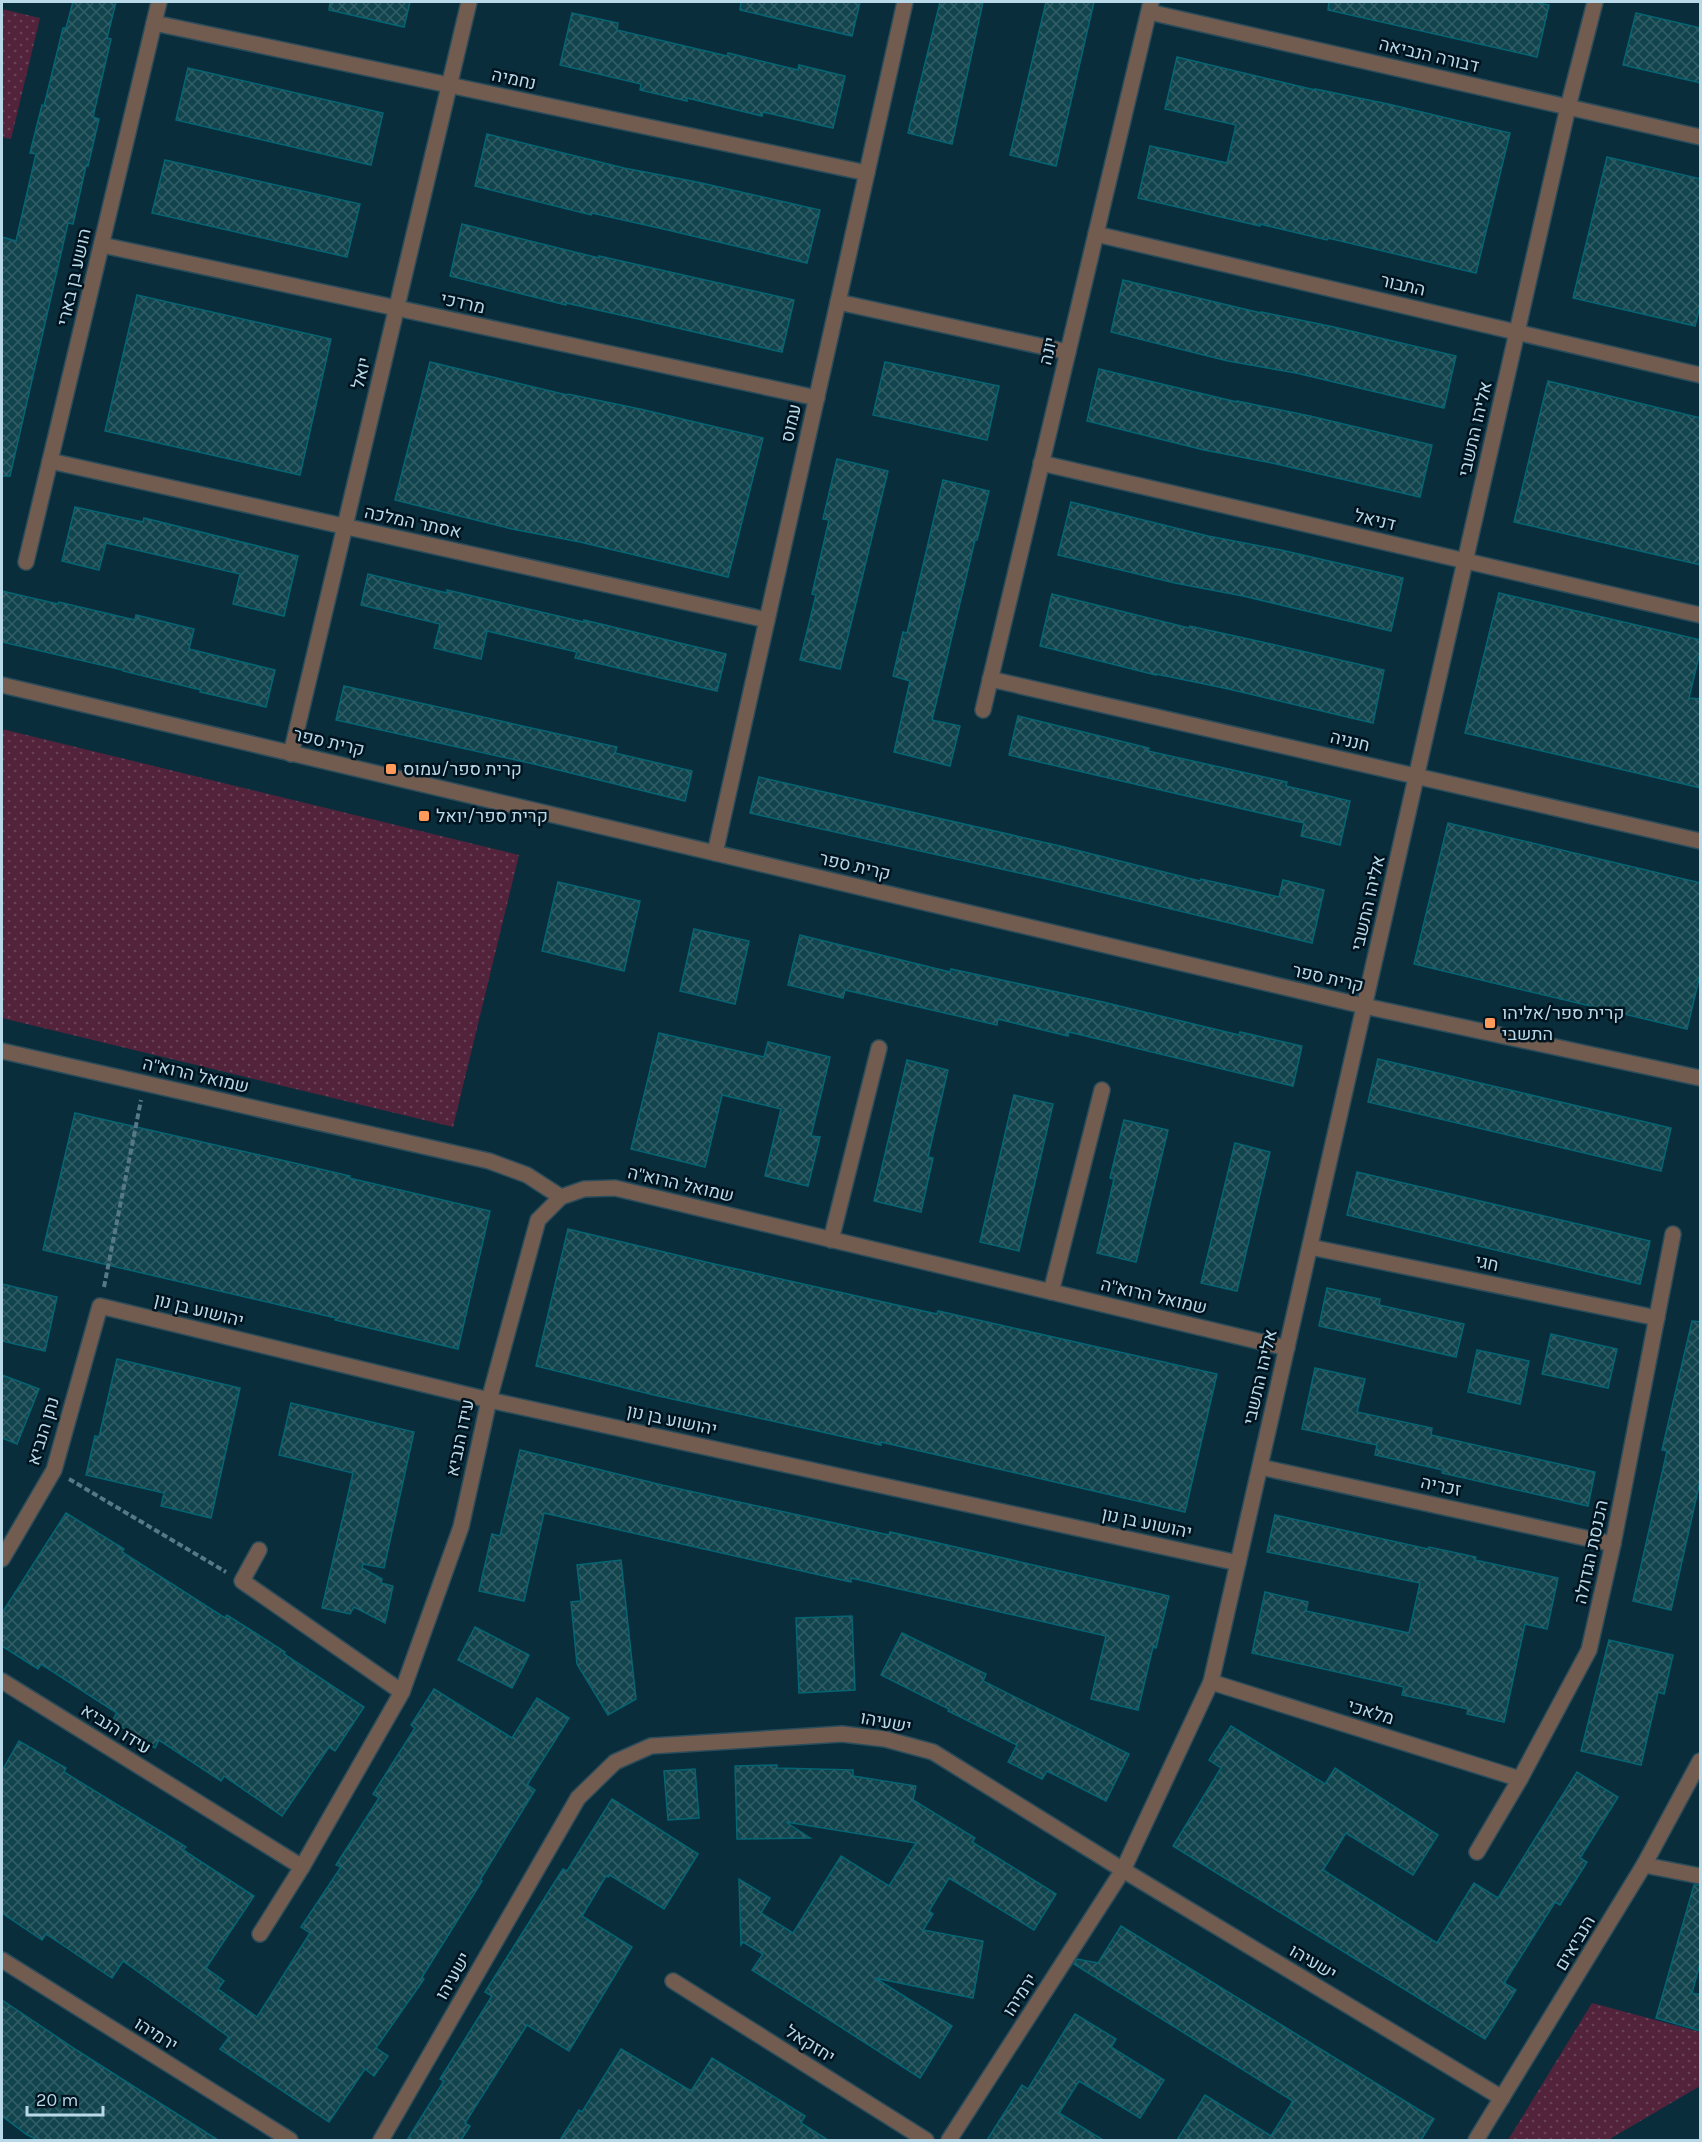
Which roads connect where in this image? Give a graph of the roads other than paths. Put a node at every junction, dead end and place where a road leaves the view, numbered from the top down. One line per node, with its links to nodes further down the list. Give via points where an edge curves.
1 (159, 2): 6 (street, הושע בן בארי)
2 (469, 2): 7 (street, יואל)
3 (905, 2): 10 (street, עמוס)
4 (1595, 2): 8 (street, אליהו התשבי)
5 (1150, 7): 8 (street, דבורה הנביאה); 11 (street, יונה)
6 (154, 23): 7 (street, נחמיה); 12 (street, הושע בן בארי)
7 (449, 85): 10 (street, נחמיה); 14 (street, יואל)
8 (1568, 107): 9 (street, דבורה הנביאה); 15 (street, אליהו התשבי)
9 (1701, 137)
10 (867, 173): 13 (street, עמוס)
11 (1096, 234): 15 (street, התבור); 16 (street, יונה)
12 (102, 245): 14 (street, מרדכי); 19 (street, הושע בן בארי)
13 (838, 302): 16 (street); 18 (street, עמוס)
14 (396, 308): 18 (street, מרדכי); 21 (street, יואל)
15 (1517, 332): 17 (street, התבור); 22 (street, אליהו התשבי)
16 (1068, 352): 20 (street, יונה)
17 (1701, 375)
18 (817, 398): 25 (street, עמוס)
19 (50, 461): 21 (street, אסתר המלכה); 23 (street, הושע בן בארי)
20 (1041, 464): 22 (street, דניאל); 26 (street, יונה)
21 (345, 526): 25 (street, אסתר המלכה); 29 (street, יואל)
22 (1465, 561): 24 (street, דניאל); 30 (street, אליהו התשבי)
23 (26, 562)
24 (1701, 615)
25 (767, 620): 32 (street, עמוס)
26 (990, 679): 28 (street, יונה); 30 (street, חנניה)
27 (2, 685): 29 (street, קרית ספר)
28 (983, 710)
29 (291, 754): 32 (street, קרית ספר)
30 (1416, 777): 31 (street, חנניה); 33 (street, אליהו התשבי)
31 (1701, 841)
32 (715, 853): 33 (street, קרית ספר)
33 (1364, 1006): 36 (street, קרית ספר); 41 (street, אליהו התשבי)
34 (879, 1048): 40 (street)
35 (2, 1051): 38 (street, שמואל הרוא"ה, via 489,1161 527,1175)
36 (1701, 1078)
37 (1102, 1090): 42 (street)
38 (561, 1197): 40 (street, שמואל הרוא"ה, via 584,1189 615,1188); 46 (street, עידו הנביא, via 538,1220)
39 (1673, 1234): 44 (street, הכנסת הגדולה)
40 (831, 1240): 42 (street, שמואל הרוא"ה)
41 (1310, 1247): 44 (street, חגי); 45 (street, אליהו התשבי)
42 (1051, 1292): 45 (street, שמואל הרוא"ה)
43 (100, 1306): 46 (street, יהושוע בן נון); 50 (street, נתן הנביא, via 54,1470)
44 (1657, 1318): 48 (street, הכנסת הגדולה)
45 (1287, 1348): 47 (street, אליהו התשבי)
46 (489, 1400): 51 (street, יהושוע בן נון); 54 (street, עידו הנביא, via 461,1527)
47 (1260, 1467): 48 (street, זכריה); 51 (street, אליהו התשבי)
48 (1613, 1544): 56 (street, הכנסת הגדולה, via 1589,1650)
49 (259, 1550): 54 (street, via 242,1581)
50 (2, 1559)
51 (1238, 1563): 53 (street, אליהו התשבי)
52 (2, 1682): 59 (street, עידו הנביא)
53 (1211, 1682): 56 (street, מלאכי); 60 (street, אליהו התשבי)
54 (402, 1692): 59 (street, עידו הנביא)
55 (1701, 1761): 58 (street, הנביאים)
56 (1520, 1779): 57 (street, הכנסת הגדולה)
57 (1477, 1852)
58 (1644, 1865): 61 (street); 65 (street, הנביאים)
59 (302, 1867): 62 (street, עידו הנביא)
60 (1123, 1870): 65 (street, ישעיהו); 67 (street, ישעיהו, via 933,1752 885,1738 842,1734 651,1746 615,1762 578,1798); 69 (street, ירמיהו)
61 (1701, 1876)
62 (260, 1934)
63 (2, 1960): 66 (street, ירמיהו)
64 (673, 1981): 68 (street, יחזקאל)
65 (1502, 2098): 70 (street, הנביאים)
66 (290, 2140)
67 (381, 2140)
68 (926, 2140)
69 (949, 2140)
70 (1476, 2140)

